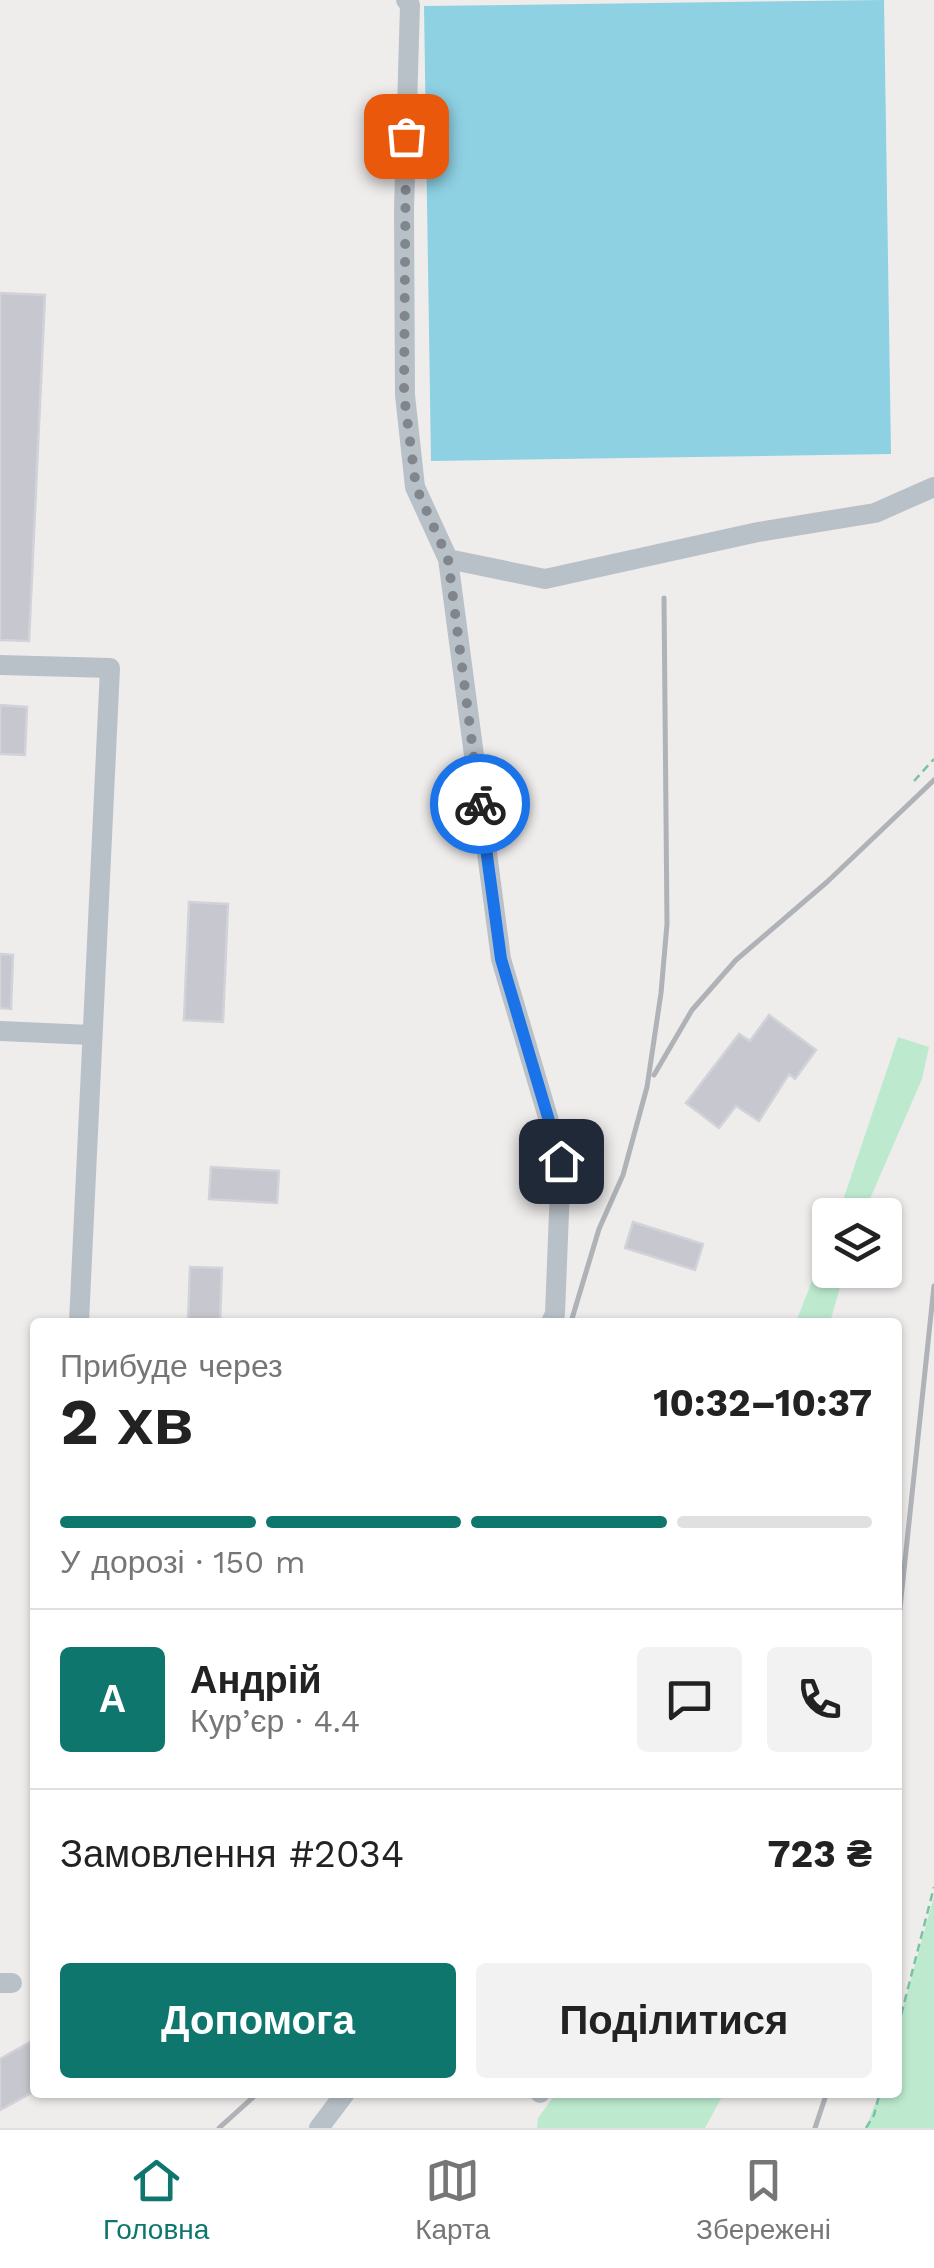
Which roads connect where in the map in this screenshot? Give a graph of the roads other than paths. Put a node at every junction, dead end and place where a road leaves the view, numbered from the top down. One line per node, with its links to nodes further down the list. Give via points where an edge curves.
1 (406, 0): 3 (lane, via 404,395 416,487)
2 (934, 487): 3 (lane, via 875,513 546,579)
3 (448, 559): 8 (lane, via 501,959 561,1161)
4 (0, 665): 6 (lane, via 110,668)
5 (0, 1031): 6 (lane)
6 (91, 1035): 7 (lane)
7 (79, 1318)
8 (556, 1318)
9 (342, 2098): 10 (lane)
10 (319, 2128)

